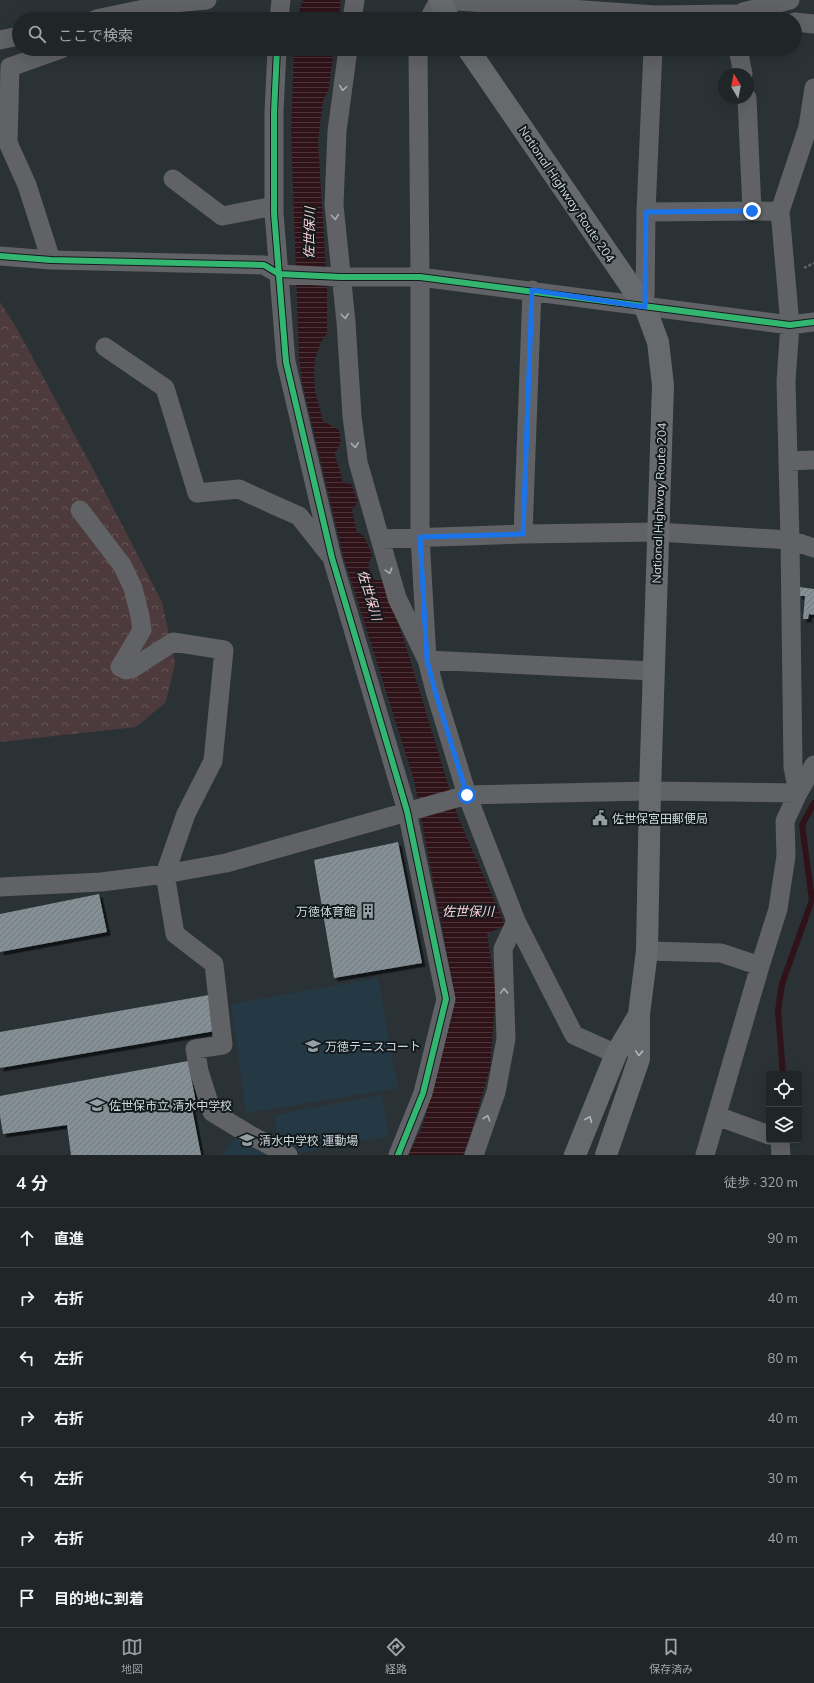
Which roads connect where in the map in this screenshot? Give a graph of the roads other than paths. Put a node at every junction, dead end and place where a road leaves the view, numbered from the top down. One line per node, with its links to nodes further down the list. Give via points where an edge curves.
1 (207, 0): 8 (street, via 173,3)
2 (282, 0): 9 (street)
3 (354, 0): 10 (street)
4 (439, 0): 11 (street); 12 (highway)
5 (443, 0): 7 (street)
6 (790, 0): 14 (street)
7 (653, 11): 13 (street)
8 (143, 12)
9 (280, 12)
10 (353, 12)
11 (433, 12)
12 (445, 12)
13 (666, 12)
14 (750, 12)
15 (802, 23): 16 (street)
16 (814, 24)
17 (12, 37): 18 (street)
18 (0, 40)
19 (41, 56): 35 (street, via 10,67 8,143 27,185)
20 (277, 56): 30 (street)
21 (347, 56): 37 (street, one-way to 37, via 337,132 334,205)
22 (418, 56): 38 (street)
23 (473, 56): 40 (highway, National Highway Route 204)
24 (653, 56): 33 (street)
25 (739, 56): 26 (street)
26 (742, 68)
27 (814, 88): 32 (street, via 808,127)
28 (747, 104): 31 (street)
29 (173, 179): 30 (street, via 222,216)
30 (274, 206): 36 (street)
31 (752, 211): 32 (street); 33 (street)
32 (780, 211): 42 (street)
33 (646, 212): 40 (street)
34 (0, 256): 35 (street)
35 (51, 260): 36 (street, via 264,265)
36 (279, 274): 37 (street); 53 (street, via 286,362)
37 (340, 277): 38 (street); 50 (street, one-way to 50, via 358,462)
38 (420, 277): 39 (street); 49 (street)
39 (532, 290): 40 (street); 48 (street)
40 (645, 307): 42 (street); 47 (highway, National Highway Route 204, via 658,342 663,385)
41 (814, 322): 42 (street)
42 (790, 325): 45 (street, via 786,381)
43 (105, 347): 53 (street, via 165,388 197,493 239,490 299,516)
44 (814, 460): 45 (street)
45 (788, 461): 51 (street)
46 (80, 510): 61 (street, via 122,565 133,588 142,630 120,667 126,670 133,668 173,642 224,650 213,761 186,814)
47 (658, 532): 48 (street); 51 (street); 55 (highway, National Highway Route 204)
48 (523, 534): 49 (street)
49 (420, 537): 50 (street); 54 (street)
50 (380, 539): 54 (street, one-way to 54, via 397,598)
51 (790, 540): 52 (street); 58 (street, via 793,767)
52 (814, 548)
53 (332, 558): 60 (street)
54 (427, 660): 55 (street); 59 (street)
55 (653, 671): 57 (highway, National Highway Route 204)
56 (814, 765): 58 (street)
57 (650, 791): 58 (street); 59 (street); 64 (highway, National Highway Route 204)
58 (798, 793): 65 (street, via 785,821 786,856 778,909)
59 (459, 797): 60 (street); 63 (street)
60 (412, 809): 61 (street, via 226,863); 72 (street, via 446,999 423,1093)
61 (165, 874): 62 (street, via 101,882); 71 (street, via 175,934 214,964 223,1045 195,1049 212,1112)
62 (0, 887)
63 (516, 922): 67 (street, via 574,1035); 73 (street, one-way to 63, via 496,1092 506,1039 502,949)
64 (647, 951): 65 (street, via 721,953); 66 (highway, National Highway Route 204)
65 (760, 966): 68 (street)
66 (639, 1014): 67 (highway, National Highway Route 204); 75 (highway, National Highway Route 204, one-way to 75, via 639,1059)
67 (616, 1054): 74 (highway, National Highway Route 204, one-way to 67)
68 (717, 1116): 69 (street); 76 (street)
69 (766, 1134)
70 (780, 1143): 77 (street)
71 (288, 1155)
72 (398, 1155)
73 (474, 1155)
74 (575, 1155)
75 (606, 1155)
76 (705, 1155)
77 (781, 1155)

